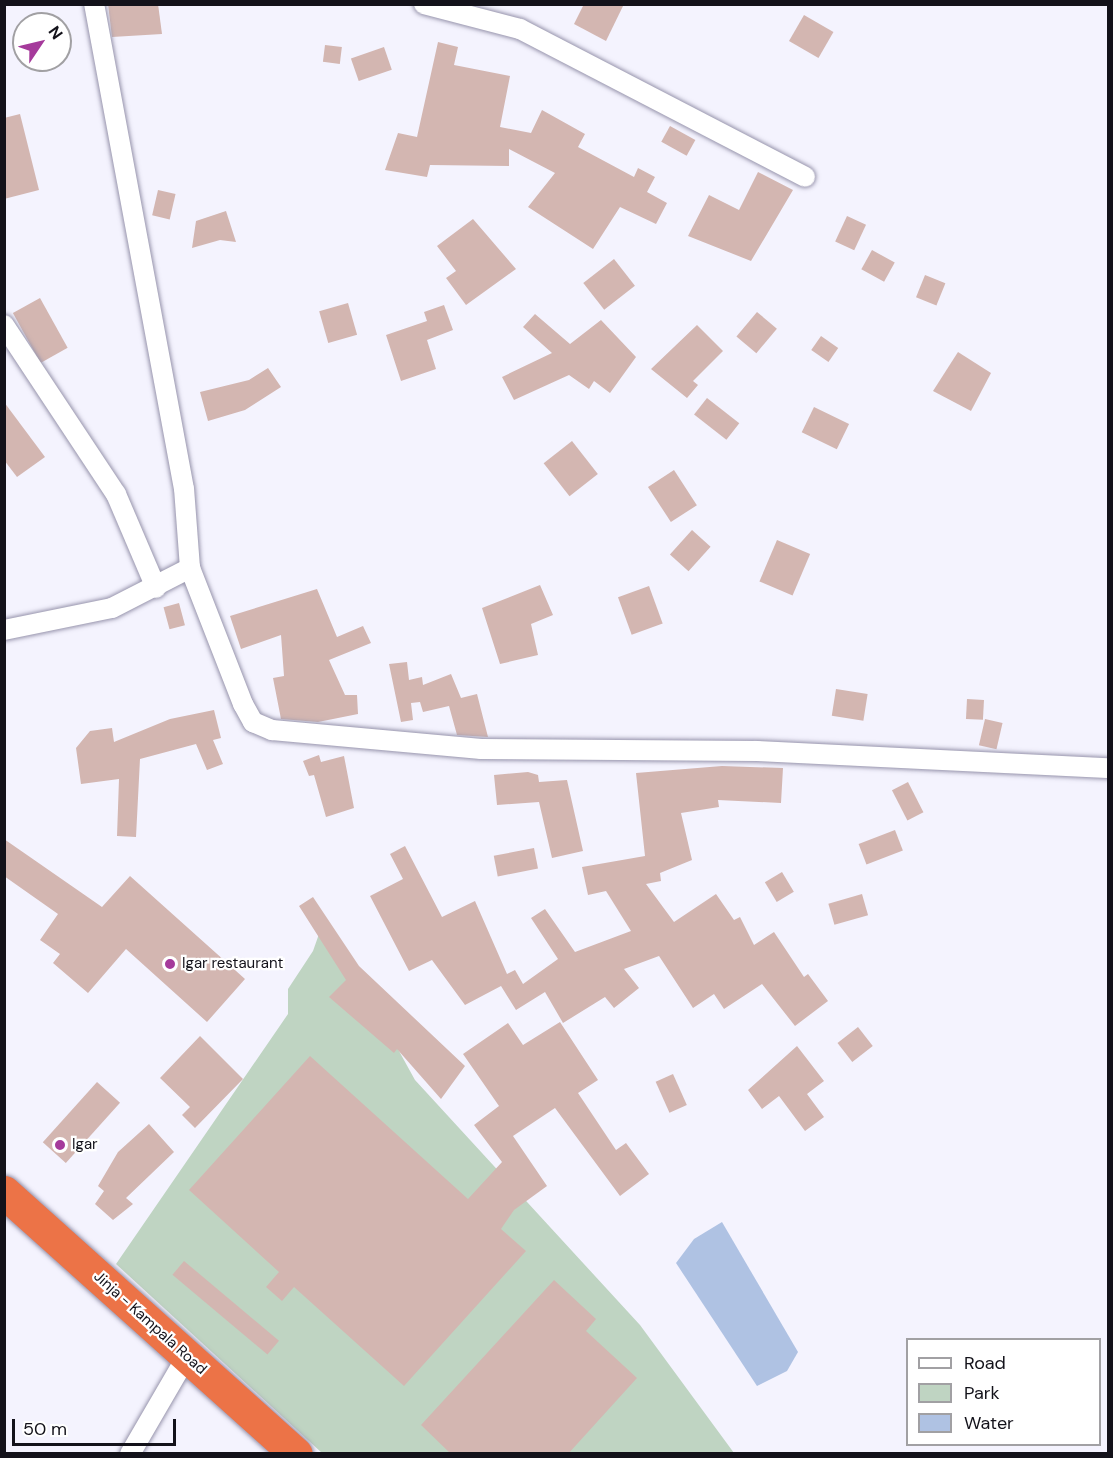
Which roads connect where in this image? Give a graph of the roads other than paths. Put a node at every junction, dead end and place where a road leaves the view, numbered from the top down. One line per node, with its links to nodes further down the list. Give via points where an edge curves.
1 (94, 4): 5 (street, via 184,489)
2 (424, 4): 3 (street, via 520,29)
3 (805, 177)
4 (4, 325): 6 (street, via 116,494)
5 (190, 568): 6 (street); 8 (street, via 243,704 253,722 272,730 481,749 757,751)
6 (156, 588): 7 (street, via 112,608)
7 (4, 630)
8 (1108, 768)
9 (9, 1205): 10 (highway, Jinja - Kampala Road)
10 (187, 1356): 11 (street); 12 (highway, Jinja - Kampala Road)
11 (130, 1454)
12 (296, 1454)

